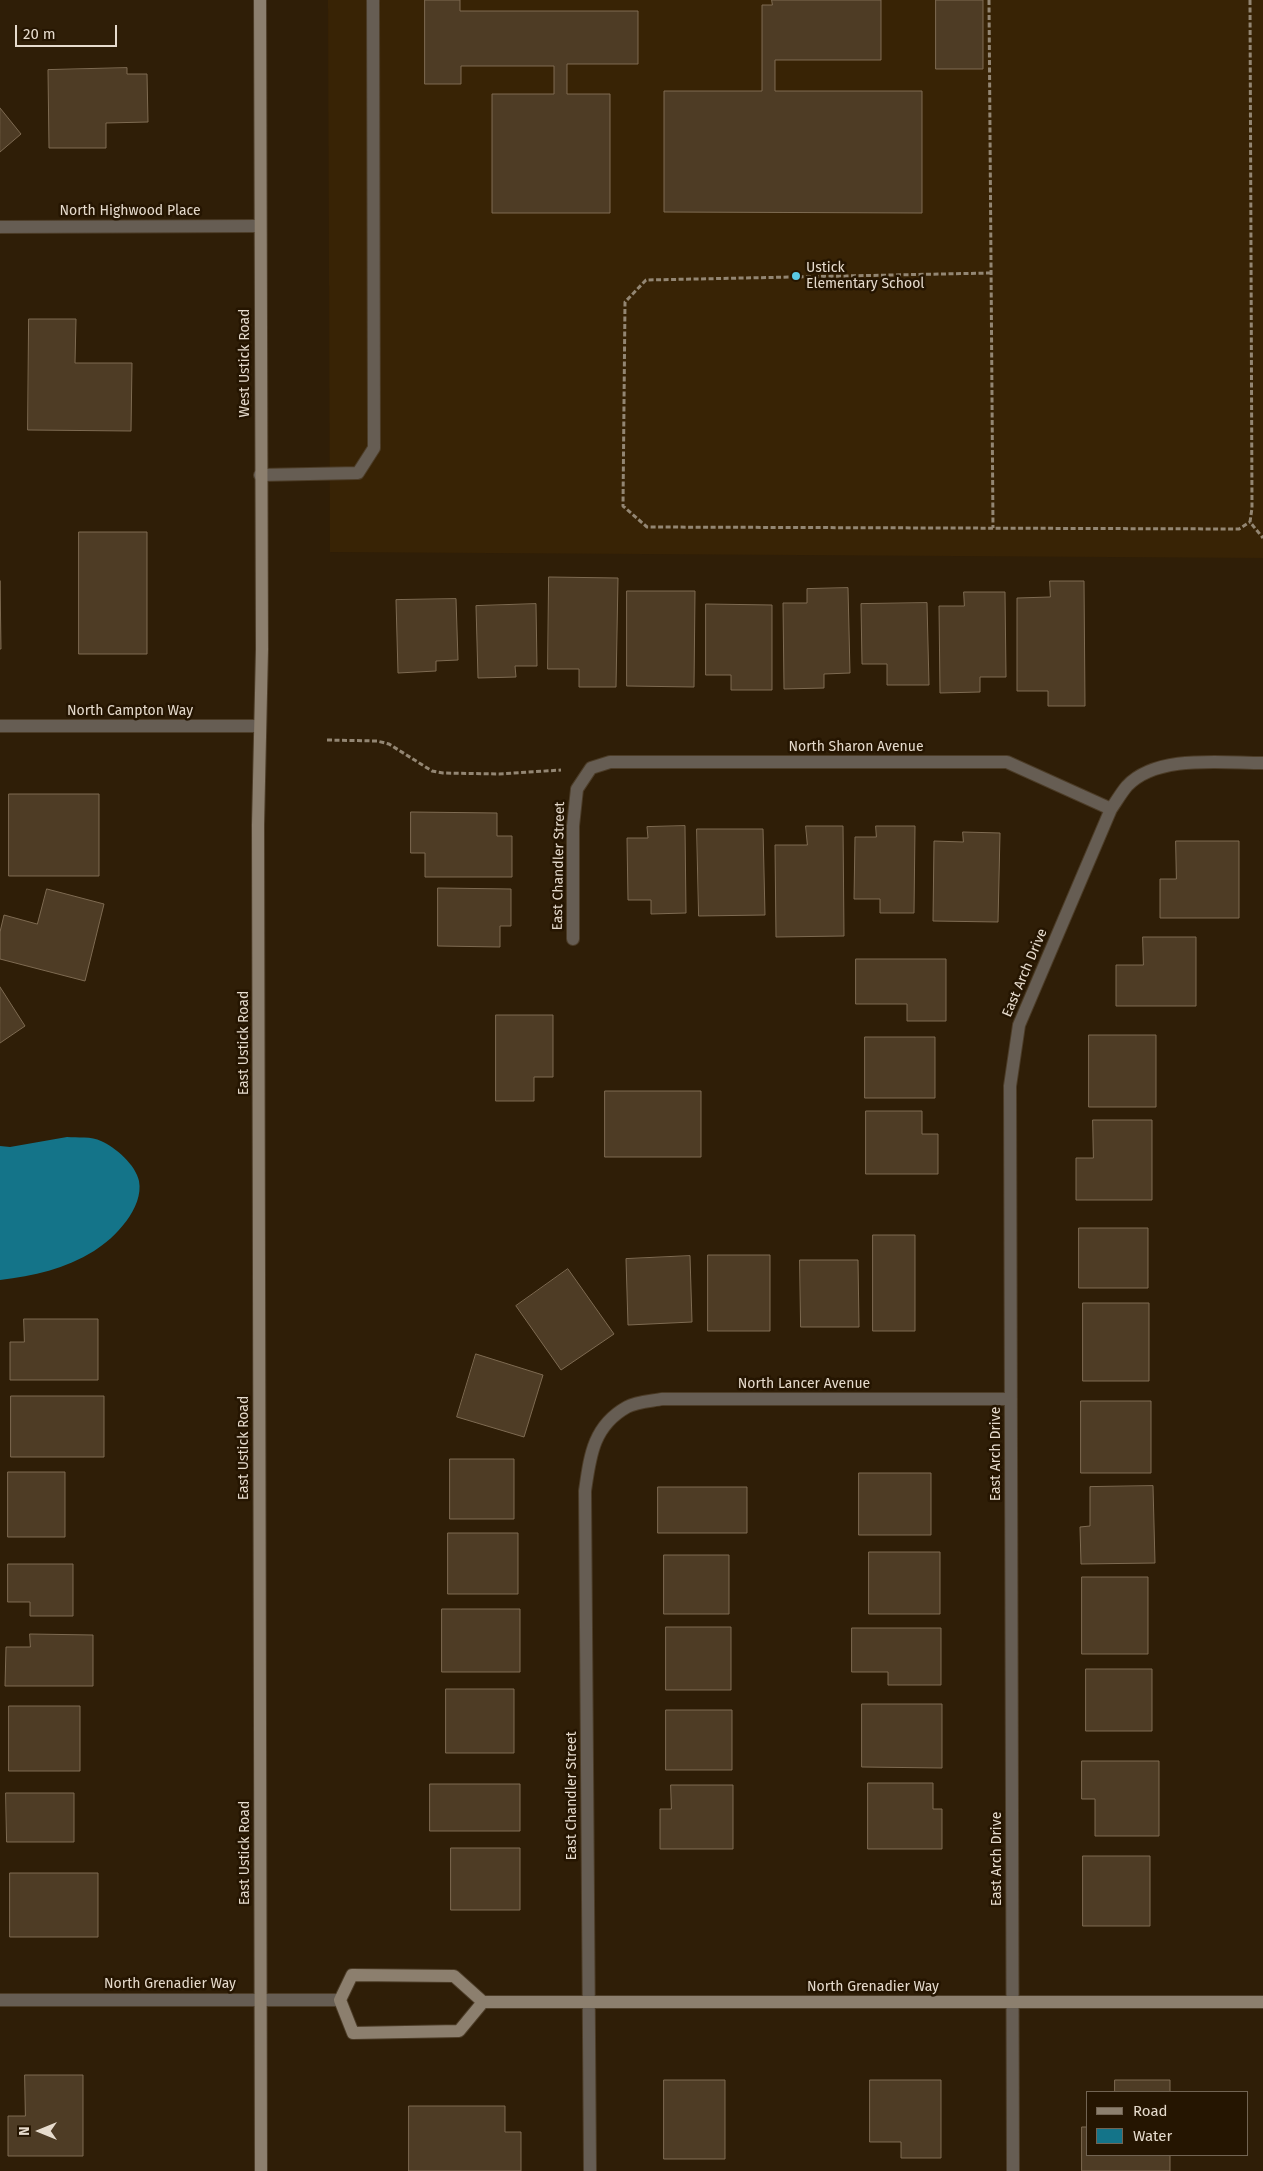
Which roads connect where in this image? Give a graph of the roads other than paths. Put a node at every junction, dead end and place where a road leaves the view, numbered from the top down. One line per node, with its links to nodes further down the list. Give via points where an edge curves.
1 (260, 0): 3 (main road, West Ustick Road)
2 (373, 0): 5 (street, via 374,448 358,473)
3 (260, 226): 4 (street, North Highwood Place); 5 (main road, West Ustick Road)
4 (0, 227)
5 (260, 475): 7 (main road, West Ustick Road)
6 (0, 726): 7 (street, North Campton Way)
7 (260, 726): 14 (main road, East Ustick Road)
8 (1263, 763): 10 (street, East Arch Drive, via 1172,764 1146,772 1127,786)
9 (591, 768): 10 (street, North Sharon Avenue, via 610,762 1006,762); 11 (street, East Chandler Street, via 577,789 573,826)
10 (1111, 809): 12 (street, East Arch Drive, via 1018,1025 1010,1086)
11 (573, 939)
12 (1011, 1398): 13 (street, North Lancer Avenue, via 662,1399 628,1406); 19 (street, East Arch Drive)
13 (604, 1425): 17 (street, East Chandler Street, via 591,1452 585,1491)
14 (260, 1998): 15 (street, North Grenadier Way); 16 (street, North Grenadier Way); 21 (main road, East Ustick Road)
15 (0, 2000)
16 (340, 2000): 18 (main road, via 352,1975 454,1976); 18 (main road, via 353,2034 459,2031)
17 (588, 2001): 18 (main road, North Grenadier Way); 19 (main road, North Grenadier Way); 22 (street, East Chandler Street)
18 (483, 2002)
19 (1013, 2002): 20 (main road, North Grenadier Way); 23 (street, East Arch Drive)
20 (1263, 2002)
21 (261, 2171)
22 (590, 2171)
23 (1013, 2171)

